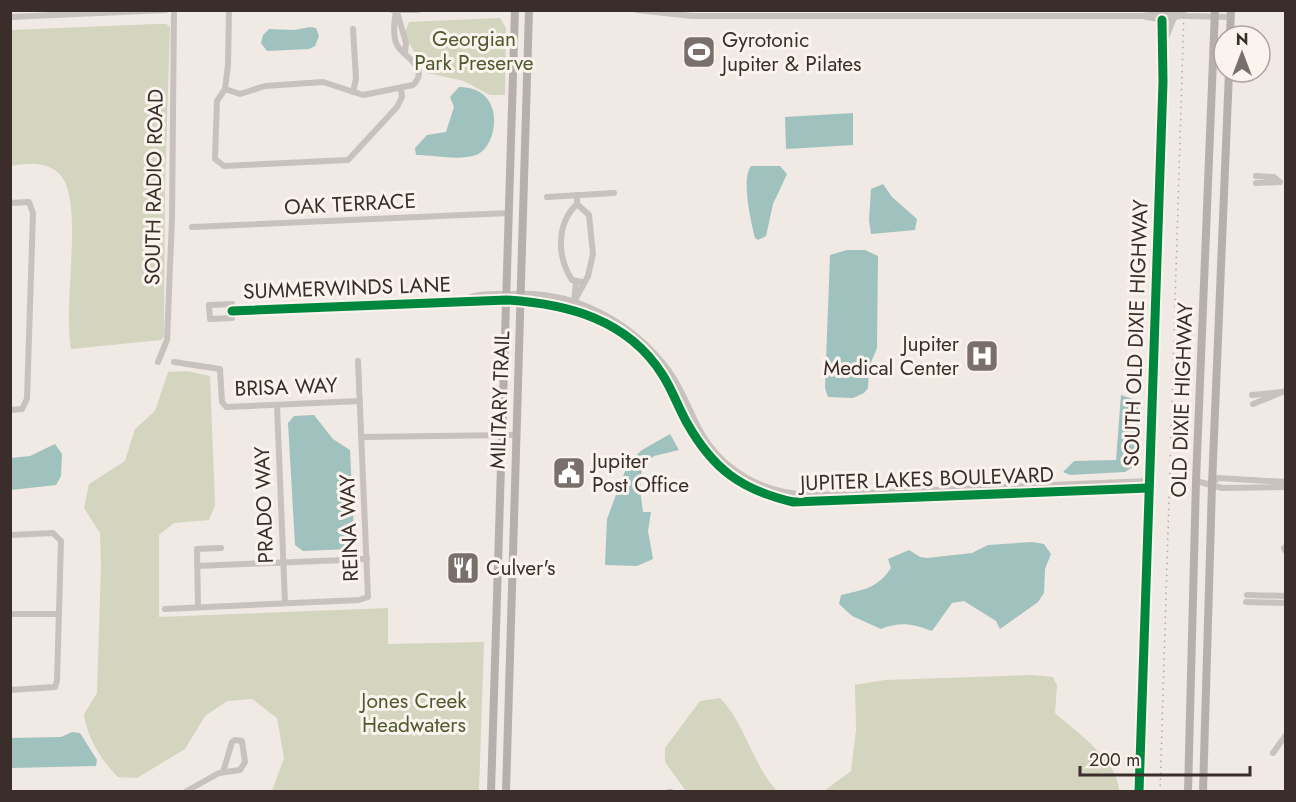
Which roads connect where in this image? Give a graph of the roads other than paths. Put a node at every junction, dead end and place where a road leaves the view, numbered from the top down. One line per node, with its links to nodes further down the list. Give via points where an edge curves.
1 (166, 10): 11 (street)
2 (174, 10): 43 (street, SOUTH RADIO ROAD, via 167,340)
3 (229, 10): 25 (street)
4 (418, 10): 8 (street)
5 (515, 10): 35 (main road, MILITARY TRAIL)
6 (529, 10): 39 (main road, MILITARY TRAIL)
7 (637, 10): 12 (street)
8 (394, 11): 26 (street, via 406,43 405,52 418,66 419,77 413,85)
9 (1156, 11): 10 (street); 18 (street)
10 (1167, 11): 17 (street)
11 (61, 12): 19 (street)
12 (692, 13): 13 (street)
13 (868, 13): 14 (street)
14 (1012, 13): 18 (street)
15 (1215, 14): 16 (street); 17 (street); 53 (main road, OLD DIXIE HIGHWAY)
16 (1231, 14)
17 (1184, 15): 21 (street)
18 (1143, 16): 20 (street)
19 (10, 17)
20 (1162, 20): 21 (street); 23 (street, SOUTH OLD DIXIE HIGHWAY)
21 (1173, 20): 23 (street, SOUTH OLD DIXIE HIGHWAY)
22 (353, 29): 27 (street)
23 (1164, 43): 54 (street, SOUTH OLD DIXIE HIGHWAY)
24 (1229, 84): 56 (main road, OLD DIXIE HIGHWAY)
25 (225, 89): 26 (street, via 217,101 215,159 224,166 348,160 397,107); 27 (street, via 240,94 265,86 323,82)
26 (401, 89): 27 (street, via 363,95)
27 (353, 92)
28 (1256, 179): 29 (street, via 1274,177)
29 (1280, 182)
30 (614, 193): 31 (street)
31 (577, 195): 32 (street); 34 (street)
32 (547, 197)
33 (10, 203): 49 (street, via 29,201 33,213 27,399 22,409)
34 (577, 204): 37 (street, via 589,215 593,237 588,276); 37 (street, via 568,212 560,243 566,272)
35 (510, 213): 36 (street, OAK TERRACE); 38 (main road, MILITARY TRAIL)
36 (192, 227)
37 (579, 282): 40 (street)
38 (507, 297): 39 (street, JUPITER LAKES BOULEVARD); 41 (street, SUMMERWINDS LANE); 50 (main road, MILITARY TRAIL)
39 (520, 297): 40 (street, JUPITER LAKES BOULEVARD, via 536,293); 51 (main road, MILITARY TRAIL); 54 (street, JUPITER LAKES BOULEVARD, via 588,314 614,326 661,372 708,456 742,485 762,495 793,502 822,502)
40 (574, 302): 54 (street, JUPITER LAKES BOULEVARD, via 618,321 645,344 671,373 706,442 742,477 765,488 806,495)
41 (232, 311)
42 (358, 361): 46 (street, REINA WAY)
43 (158, 362)
44 (174, 362): 48 (street, BRISA WAY, via 220,369 225,407)
45 (1252, 395): 47 (street, via 1285,391)
46 (360, 401): 48 (street, BRISA WAY); 52 (street, REINA WAY)
47 (1253, 404)
48 (277, 405): 60 (street, PRADO WAY)
49 (10, 410)
50 (502, 434): 51 (street); 52 (street); 74 (main road, MILITARY TRAIL)
51 (517, 435): 75 (main road, MILITARY TRAIL)
52 (362, 437): 59 (street, REINA WAY)
53 (1196, 481): 56 (street); 77 (main road, OLD DIXIE HIGHWAY)
54 (1148, 484): 76 (street, SOUTH OLD DIXIE HIGHWAY)
55 (1286, 484): 56 (street, via 1222,488); 56 (street, via 1218,478)
56 (1212, 485): 78 (main road, OLD DIXIE HIGHWAY)
57 (10, 535): 68 (street, via 53,533 61,541)
58 (221, 548): 61 (street, via 197,549)
59 (367, 560): 60 (street); 63 (street, REINA WAY, via 365,599)
60 (283, 562): 61 (street); 63 (street, PRADO WAY)
61 (197, 566): 65 (street)
62 (1286, 596): 64 (street, via 1247,598)
63 (285, 603): 65 (street, REINA WAY)
64 (1286, 603)
65 (198, 607): 66 (street, REINA WAY)
66 (165, 609)
67 (10, 614): 68 (street)
68 (58, 614): 69 (street, via 55,687)
69 (10, 690)
70 (1286, 735): 71 (street)
71 (1273, 753)
72 (223, 772): 72 (street, via 244,766 242,741 232,742); 73 (street)
73 (184, 792)
74 (491, 792)
75 (506, 792)
76 (1139, 792)
77 (1188, 792)
78 (1203, 792)

